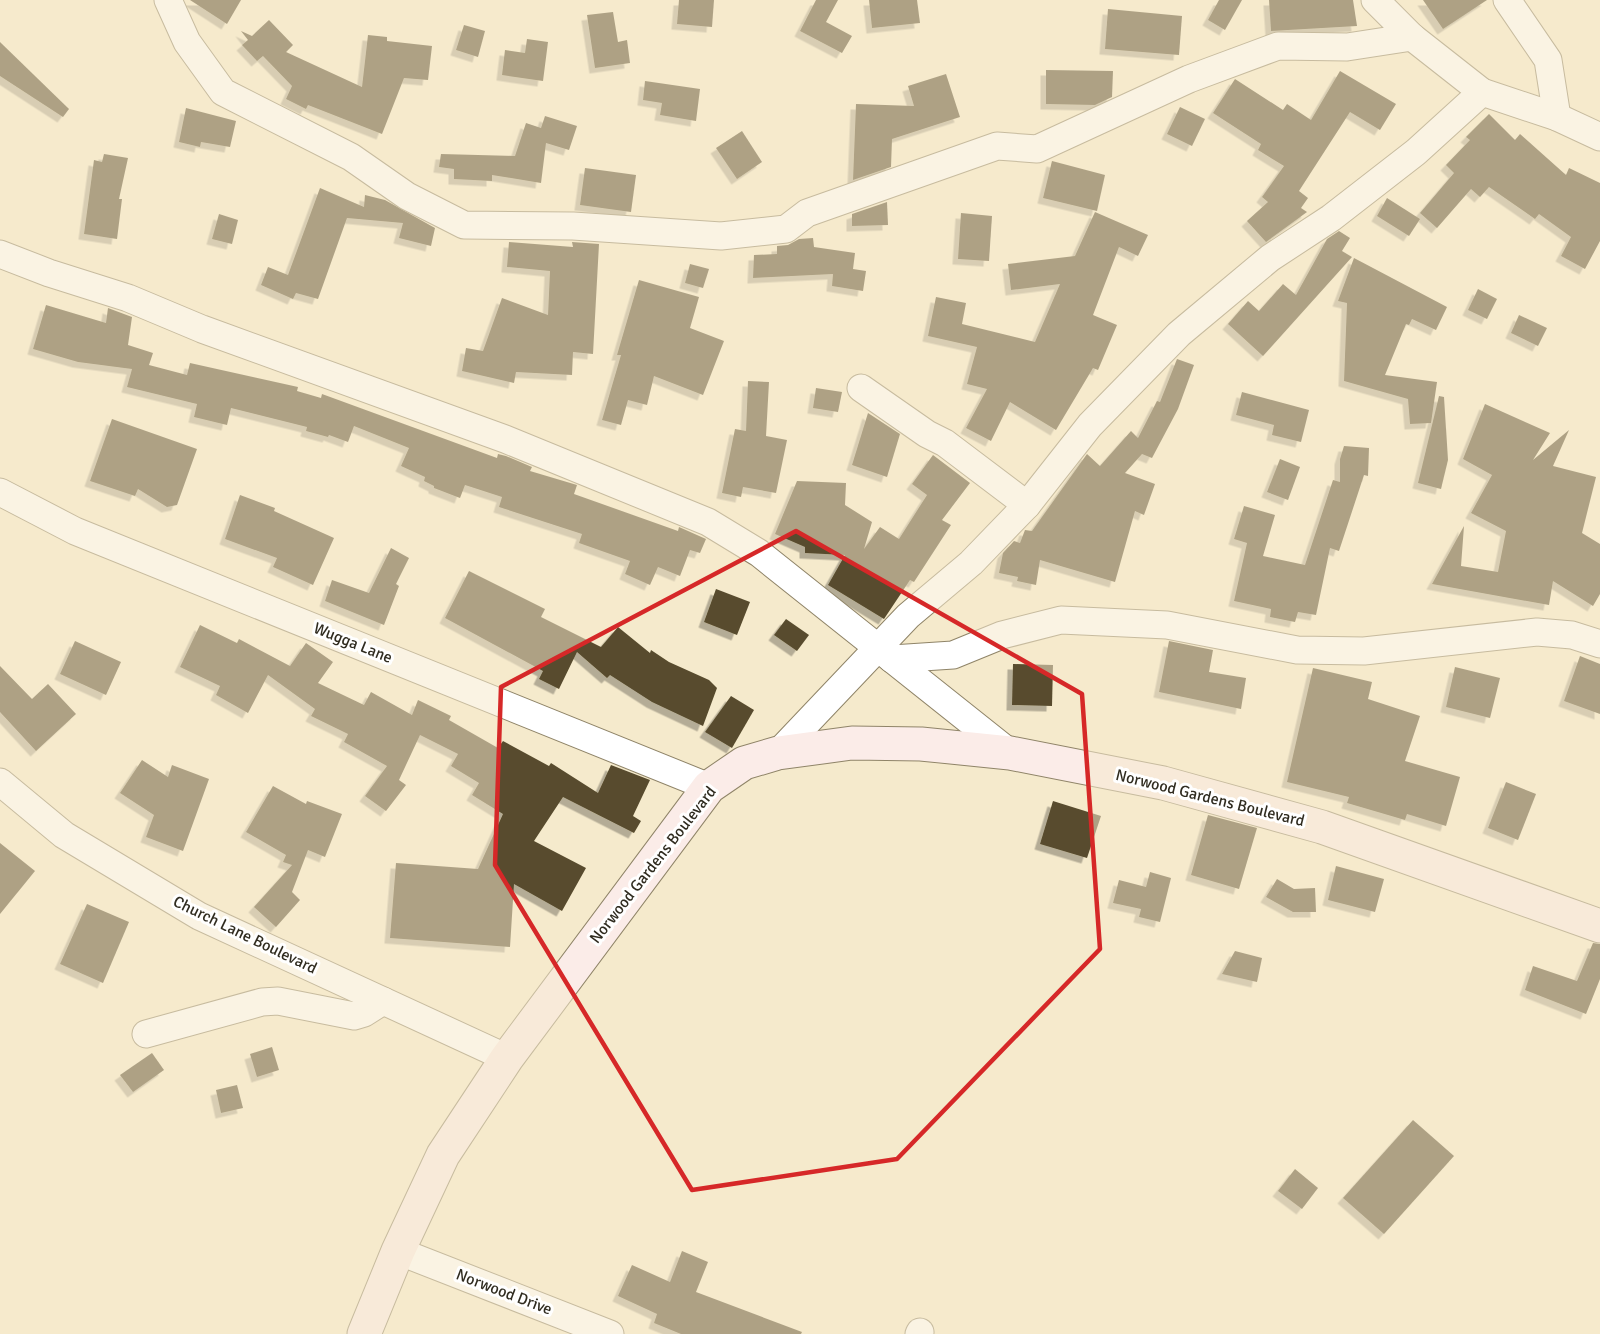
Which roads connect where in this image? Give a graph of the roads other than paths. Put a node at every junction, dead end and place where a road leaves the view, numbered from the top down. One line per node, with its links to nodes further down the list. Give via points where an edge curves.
1 (168, 0): 4 (street, via 187,42 224,92 351,157 408,196 464,225 573,226 721,236 786,229 807,213 997,146 1037,149 1189,79 1278,46 1347,47)
2 (1374, 0): 4 (street)
3 (1507, 0): 6 (street, via 1548,60)
4 (1412, 37): 5 (street)
5 (1482, 92): 6 (street); 11 (street, via 1416,152 1331,218 1270,258 1179,334 1090,424)
6 (1557, 117): 7 (street)
7 (1600, 137)
8 (0, 254): 13 (street, via 505,439 679,508 759,553)
9 (861, 388): 11 (street, via 927,434 945,442)
10 (0, 492): 17 (street, Wugga Lane, via 75,531)
11 (1027, 505): 13 (street, via 971,563 908,616)
12 (1600, 644): 13 (street, via 1572,635 1537,632 1364,651 1297,650 1167,625 1061,620 1002,635 953,655)
13 (885, 654): 14 (street); 15 (street)
14 (778, 753): 15 (street, Norwood Gardens Boulevard, via 852,743 921,744); 17 (street, Norwood Gardens Boulevard, via 744,764)
15 (1010, 753): 18 (street, Norwood Gardens Boulevard, via 1163,783 1322,827)
16 (0, 782): 19 (street, Church Lane Boulevard, via 64,835 199,916)
17 (710, 787): 21 (street, Norwood Gardens Boulevard)
18 (1600, 926)
19 (383, 1001): 20 (street, via 354,1016 278,1001 262,1002); 21 (street, Church Lane Boulevard)
20 (146, 1034)
21 (507, 1058): 22 (street, Norwood Gardens Boulevard, via 443,1155)
22 (398, 1251): 23 (street, Norwood Gardens Boulevard); 24 (street, Norwood Drive)
23 (364, 1334)
24 (610, 1334)

